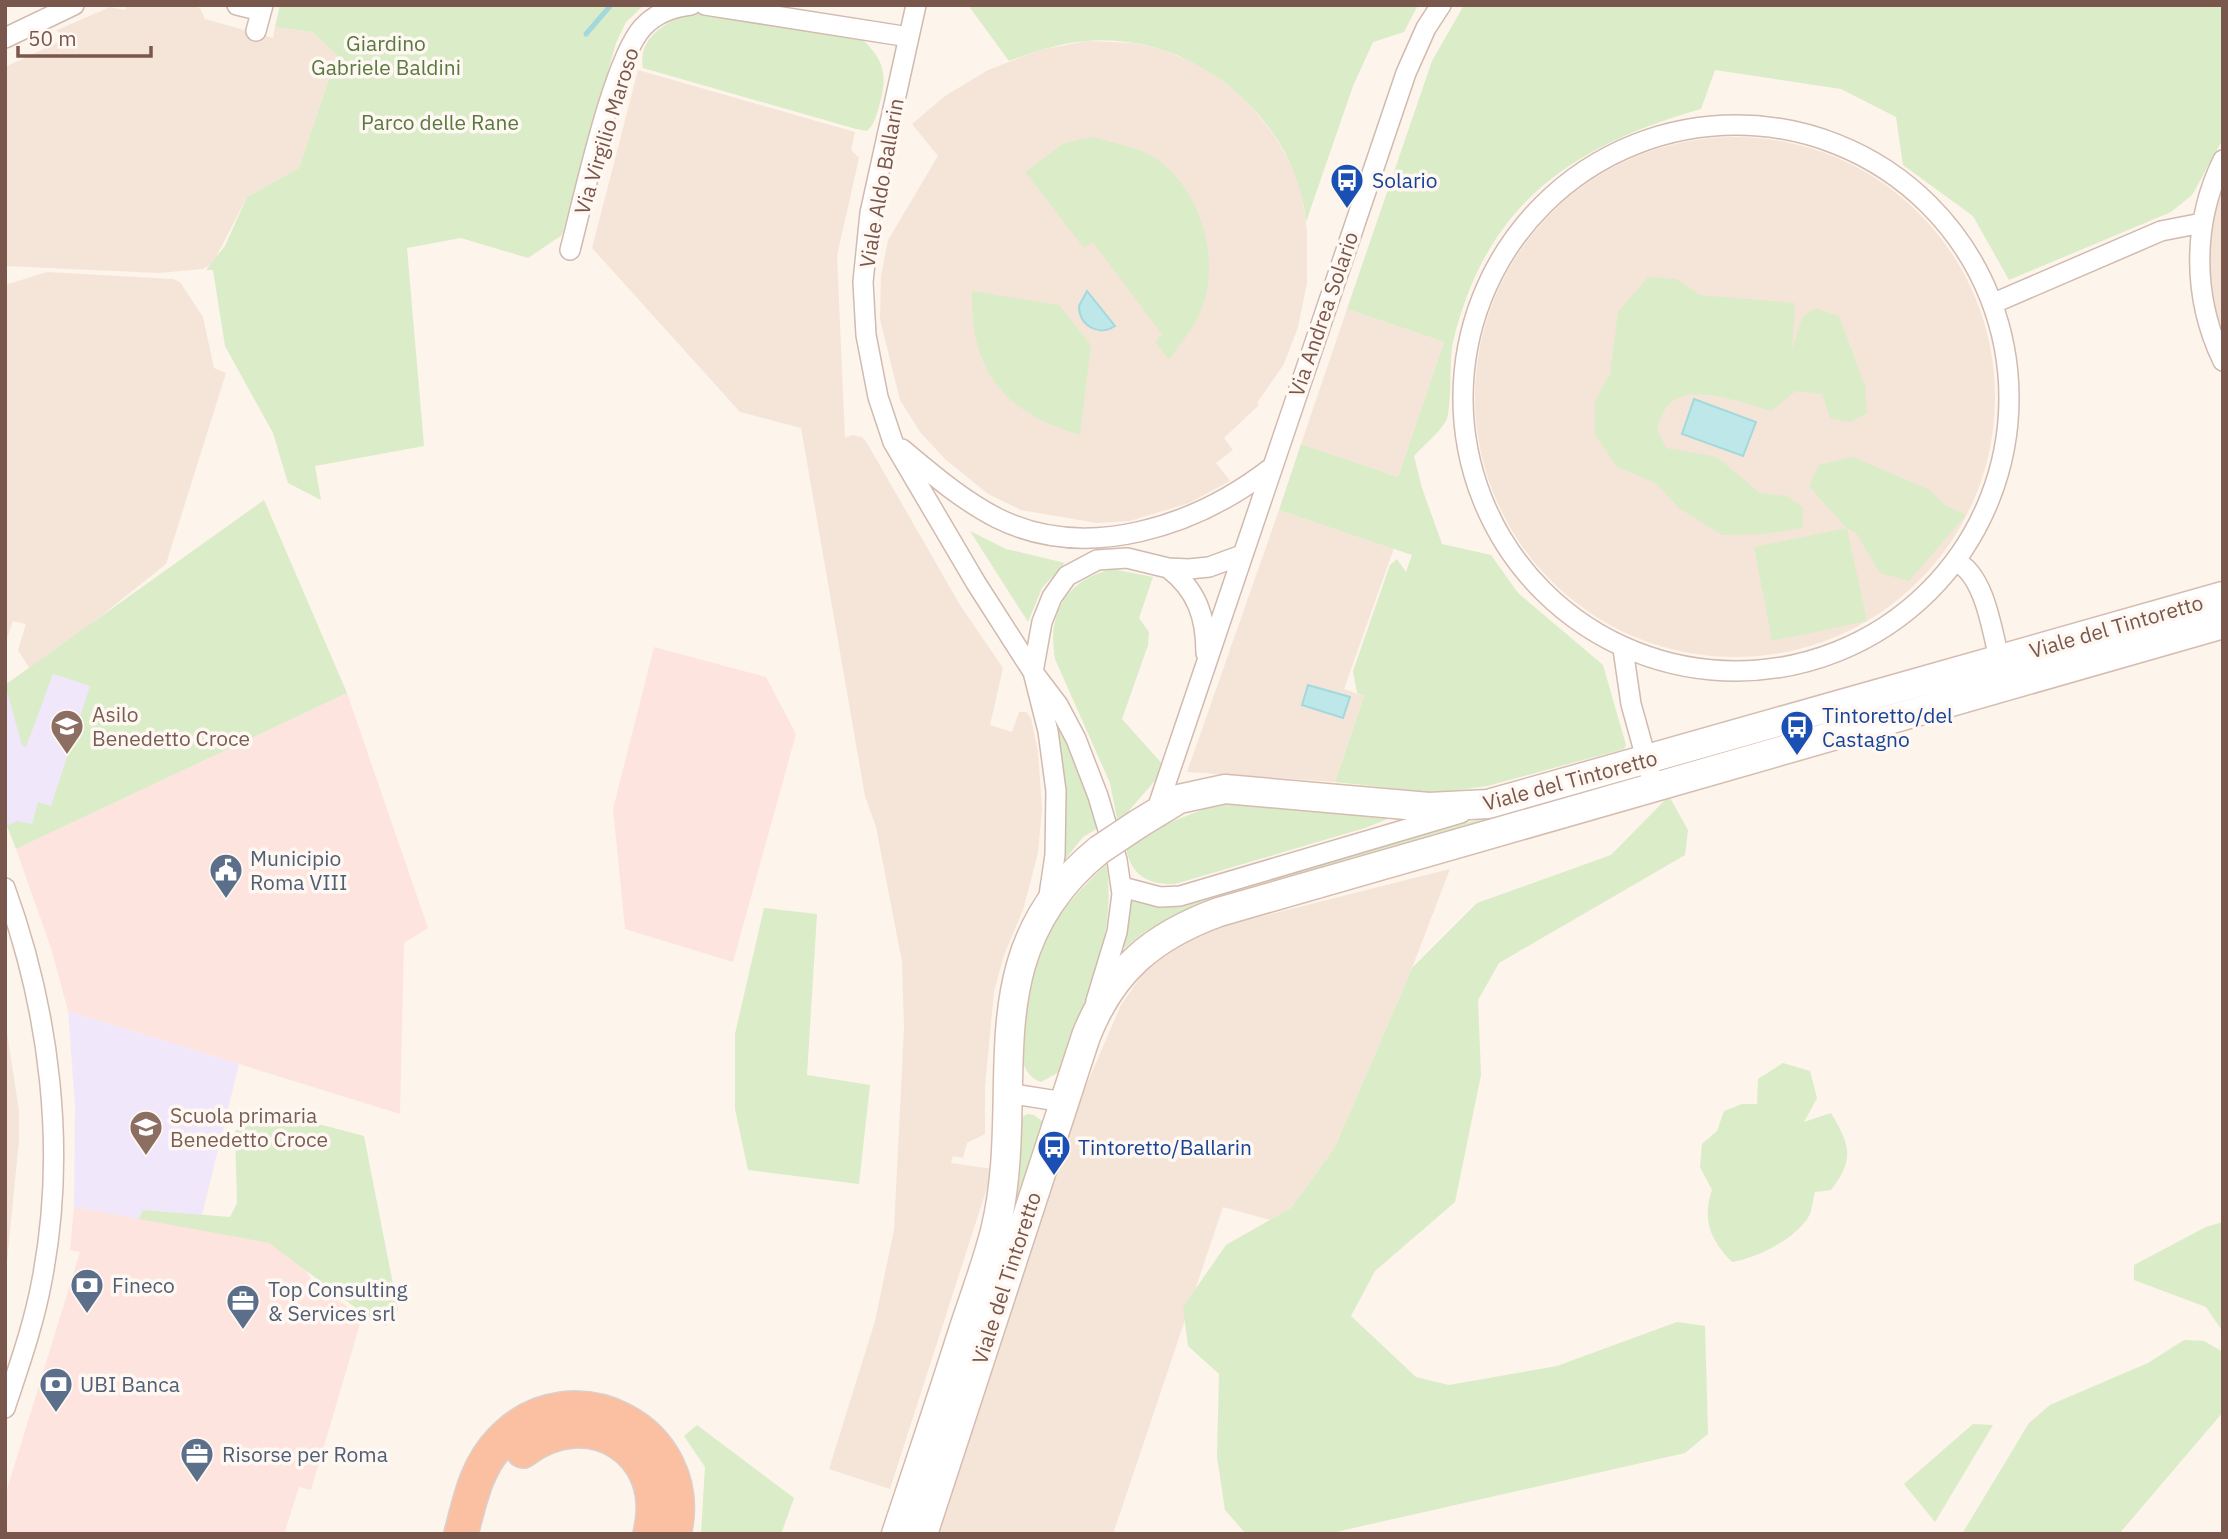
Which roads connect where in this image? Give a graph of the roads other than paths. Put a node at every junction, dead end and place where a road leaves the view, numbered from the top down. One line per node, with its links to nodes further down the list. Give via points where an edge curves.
1 (74, 5): 10 (street)
2 (237, 5): 7 (street)
3 (691, 5): 13 (street, Via Virgilio Maroso, via 656,16 630,47)
4 (705, 5): 9 (street)
5 (916, 5): 9 (street, Viale Aldo Ballarin)
6 (1441, 5): 17 (street, Via Andrea Solario, via 1410,59)
7 (262, 8): 8 (street)
8 (256, 31)
9 (909, 37): 16 (street, Viale Aldo Ballarin, via 870,214 863,282 869,356)
10 (5, 38)
11 (2223, 160): 12 (street)
12 (2202, 223): 14 (street, via 2161,232); 15 (street, via 2202,297)
13 (570, 250)
14 (1994, 303): 19 (street, via 2009,363 2007,424 1991,494); 23 (street, via 1959,238 1915,190 1858,152 1804,133 1734,125 1667,134 1607,158 1554,196 1511,246 1481,304 1465,378 1468,450 1487,510 1523,570 1571,618)
15 (2223, 361)
16 (893, 442): 17 (street, via 968,501 1018,527 1077,537 1147,530 1222,502); 25 (street, Viale Aldo Ballarin)
17 (1271, 468): 18 (street, Via Andrea Solario)
18 (1241, 555): 20 (street, Viale Aldo Ballarin, via 1209,566); 24 (street, Via Andrea Solario)
19 (1955, 561): 23 (street, via 1918,598 1877,629 1801,665 1757,673 1711,673 1661,663); 26 (street, via 1970,570 1979,584)
20 (1168, 568): 24 (street, via 1191,590 1199,606); 25 (street, Viale Aldo Ballarin, via 1111,558 1084,565 1067,576 1046,609)
21 (2223, 596): 26 (main road, Viale del Tintoretto)
22 (2223, 624): 26 (main road, Viale del Tintoretto)
23 (1623, 649): 27 (street)
24 (1206, 667): 30 (street, Via Andrea Solario)
25 (1032, 672): 31 (street, Viale Aldo Ballarin, via 1058,705 1082,753); 33 (street, Viale Aldo Ballarin, via 1048,731 1056,791 1055,855)
26 (2002, 673): 27 (main road, Viale del Tintoretto); 28 (main road, Viale del Tintoretto)
27 (1647, 760): 28 (street); 29 (main road, Viale del Tintoretto)
28 (1654, 787): 34 (main road, Viale del Tintoretto, via 1198,920 1123,970 1100,1004)
29 (1488, 804): 30 (main road, Viale del Tintoretto, via 1429,807 1225,789 1184,798); 31 (street, via 1180,896 1160,897)
30 (1147, 818): 33 (main road, Viale del Tintoretto, bridge, via 1099,850)
31 (1122, 887): 34 (street, Viale Aldo Ballarin, via 1117,932)
32 (5, 888): 38 (street, via 28,954 41,1012 53,1150 44,1270)
33 (1046, 910): 35 (main road, Viale del Tintoretto, via 1024,957 1012,999)
34 (1078, 1058): 36 (main road, Viale del Tintoretto)
35 (1008, 1093): 36 (street); 37 (main road, Viale del Tintoretto, via 997,1220)
36 (1063, 1102): 37 (main road, Viale del Tintoretto)
37 (963, 1371): 43 (main road, Viale del Tintoretto); 44 (main road, Viale del Tintoretto)
38 (5, 1408)
39 (461, 1534): 42 (highway, via 479,1473 500,1442 536,1418 575,1408 623,1419 658,1448 675,1481)
40 (483, 1534): 41 (highway, via 500,1480 515,1458 540,1439 580,1432 615,1441 639,1460 655,1496)
41 (650, 1534)
42 (674, 1534)
43 (896, 1534)
44 (923, 1534)

